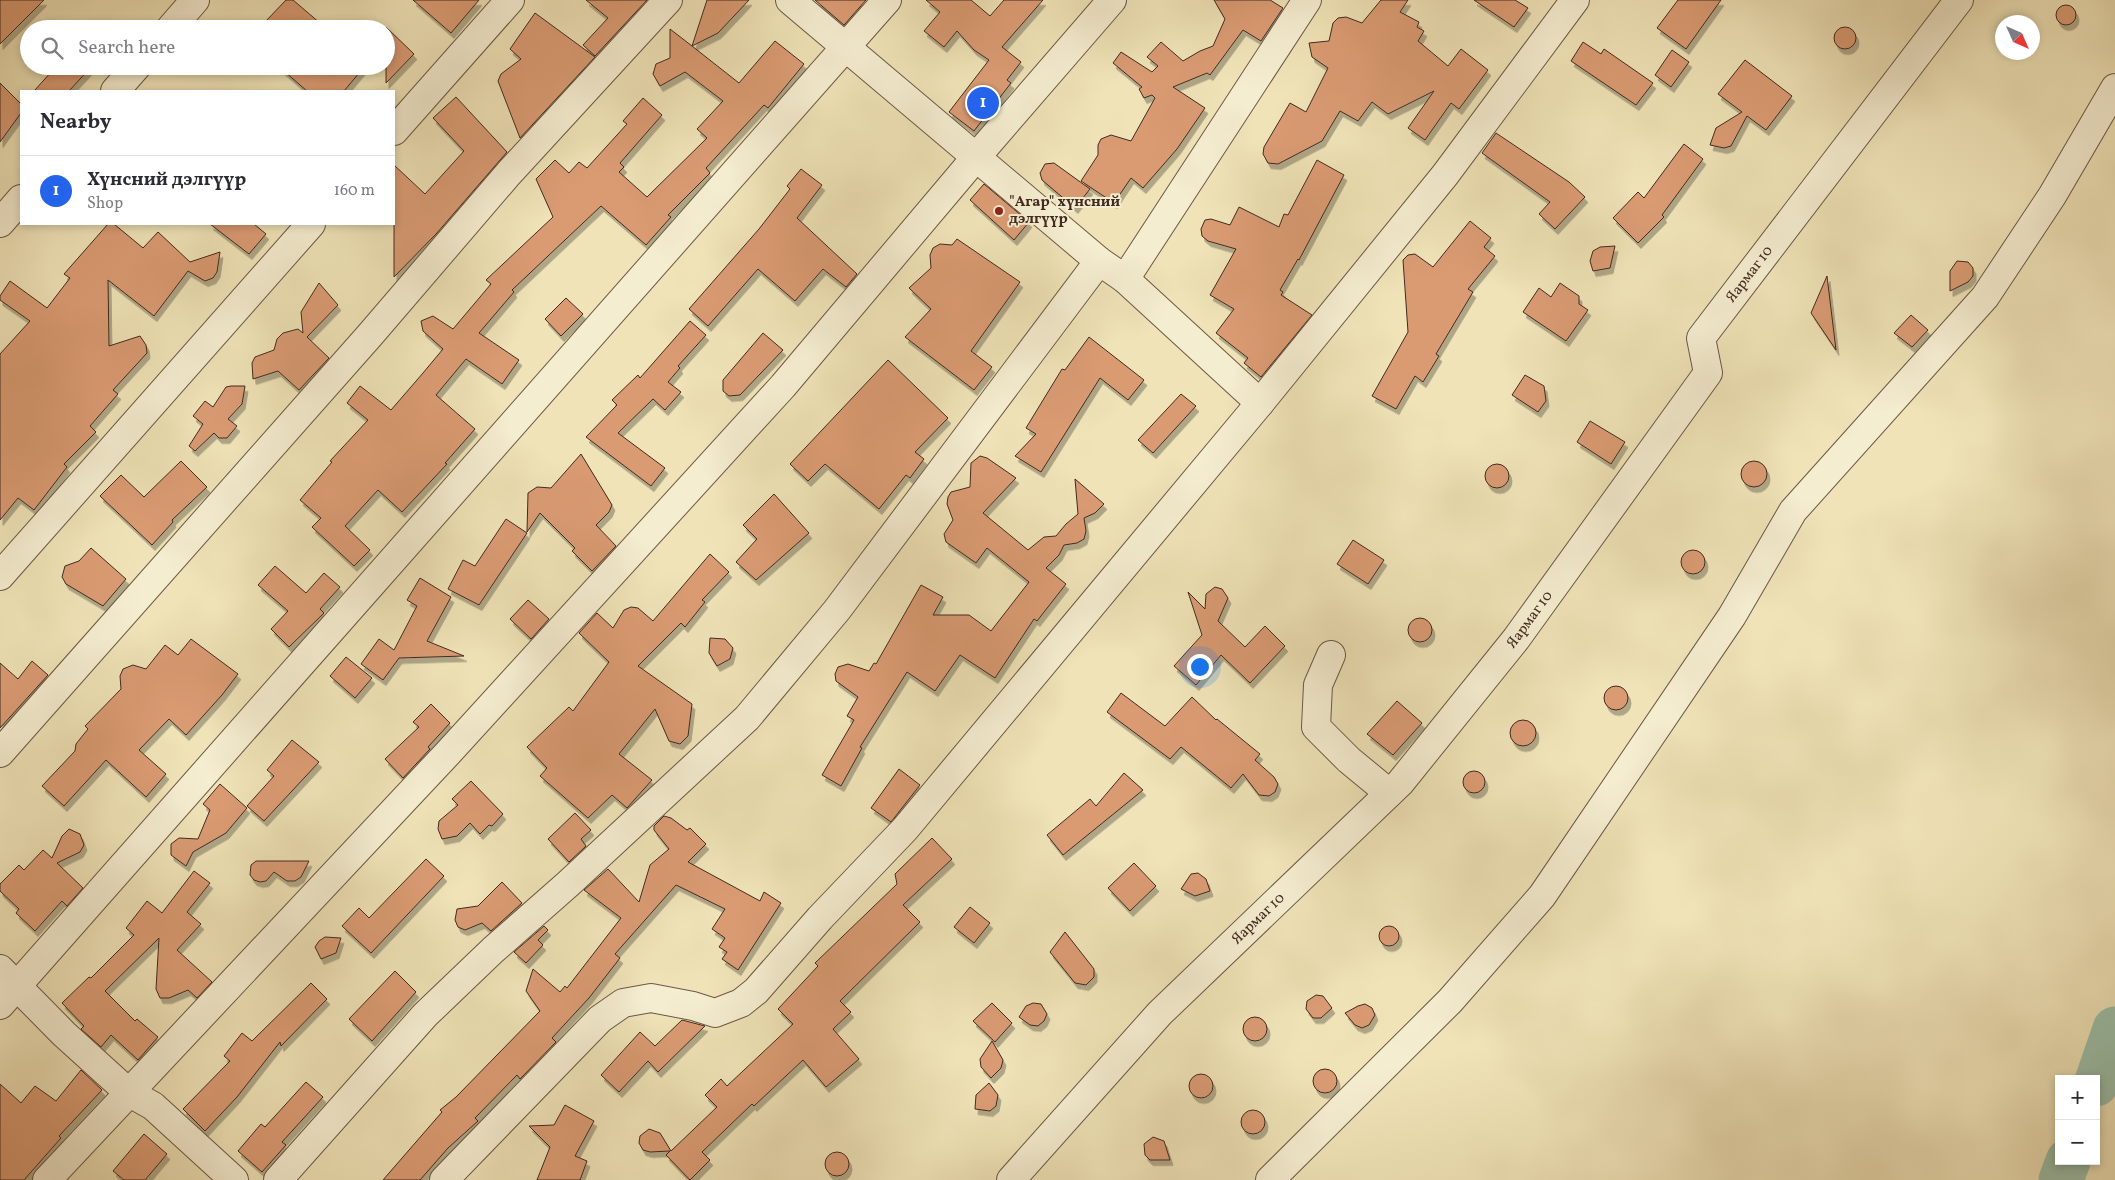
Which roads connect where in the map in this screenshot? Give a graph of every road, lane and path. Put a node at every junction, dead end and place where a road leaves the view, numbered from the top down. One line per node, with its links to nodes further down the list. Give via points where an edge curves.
1 (195, 0): 10 (street)
2 (510, 0): 15 (street)
3 (668, 0): 25 (street, via 509,173)
4 (790, 0): 11 (street)
5 (887, 0): 11 (street)
6 (1112, 0): 16 (street)
7 (1307, 0): 21 (street)
8 (1575, 0): 22 (street, via 1445,175)
9 (1959, 0): 26 (street, Яармаг 10, via 1701,338 1708,373 1516,639)
10 (178, 20)
11 (845, 48): 16 (street); 27 (street)
12 (129, 75): 14 (street)
13 (2115, 88): 35 (street, via 2052,196 1985,297 1793,511 1732,616 1542,896 1450,1001)
14 (116, 90)
15 (395, 130)
16 (977, 156): 20 (street); 29 (street, via 783,386 448,753)
17 (20, 200): 18 (street)
18 (0, 223)
19 (310, 225): 23 (street)
20 (1099, 261): 21 (street); 32 (street, via 837,610 747,718 425,1015)
21 (1125, 279): 22 (street)
22 (1260, 403): 33 (street, via 905,829 756,991 741,1003 715,1013 651,998 623,1003 600,1019)
23 (0, 576)
24 (1331, 655): 26 (street, via 1318,684 1316,727 1348,760)
25 (0, 753)
26 (1389, 793): 34 (street, Яармаг 10, via 1160,1013)
27 (9, 977): 28 (street); 29 (street, via 64,1034)
28 (0, 1005)
29 (128, 1092): 30 (street); 31 (street, via 153,1106)
30 (47, 1180)
31 (234, 1180)
32 (278, 1180)
33 (444, 1180)
34 (1011, 1180)
35 (1270, 1180)

